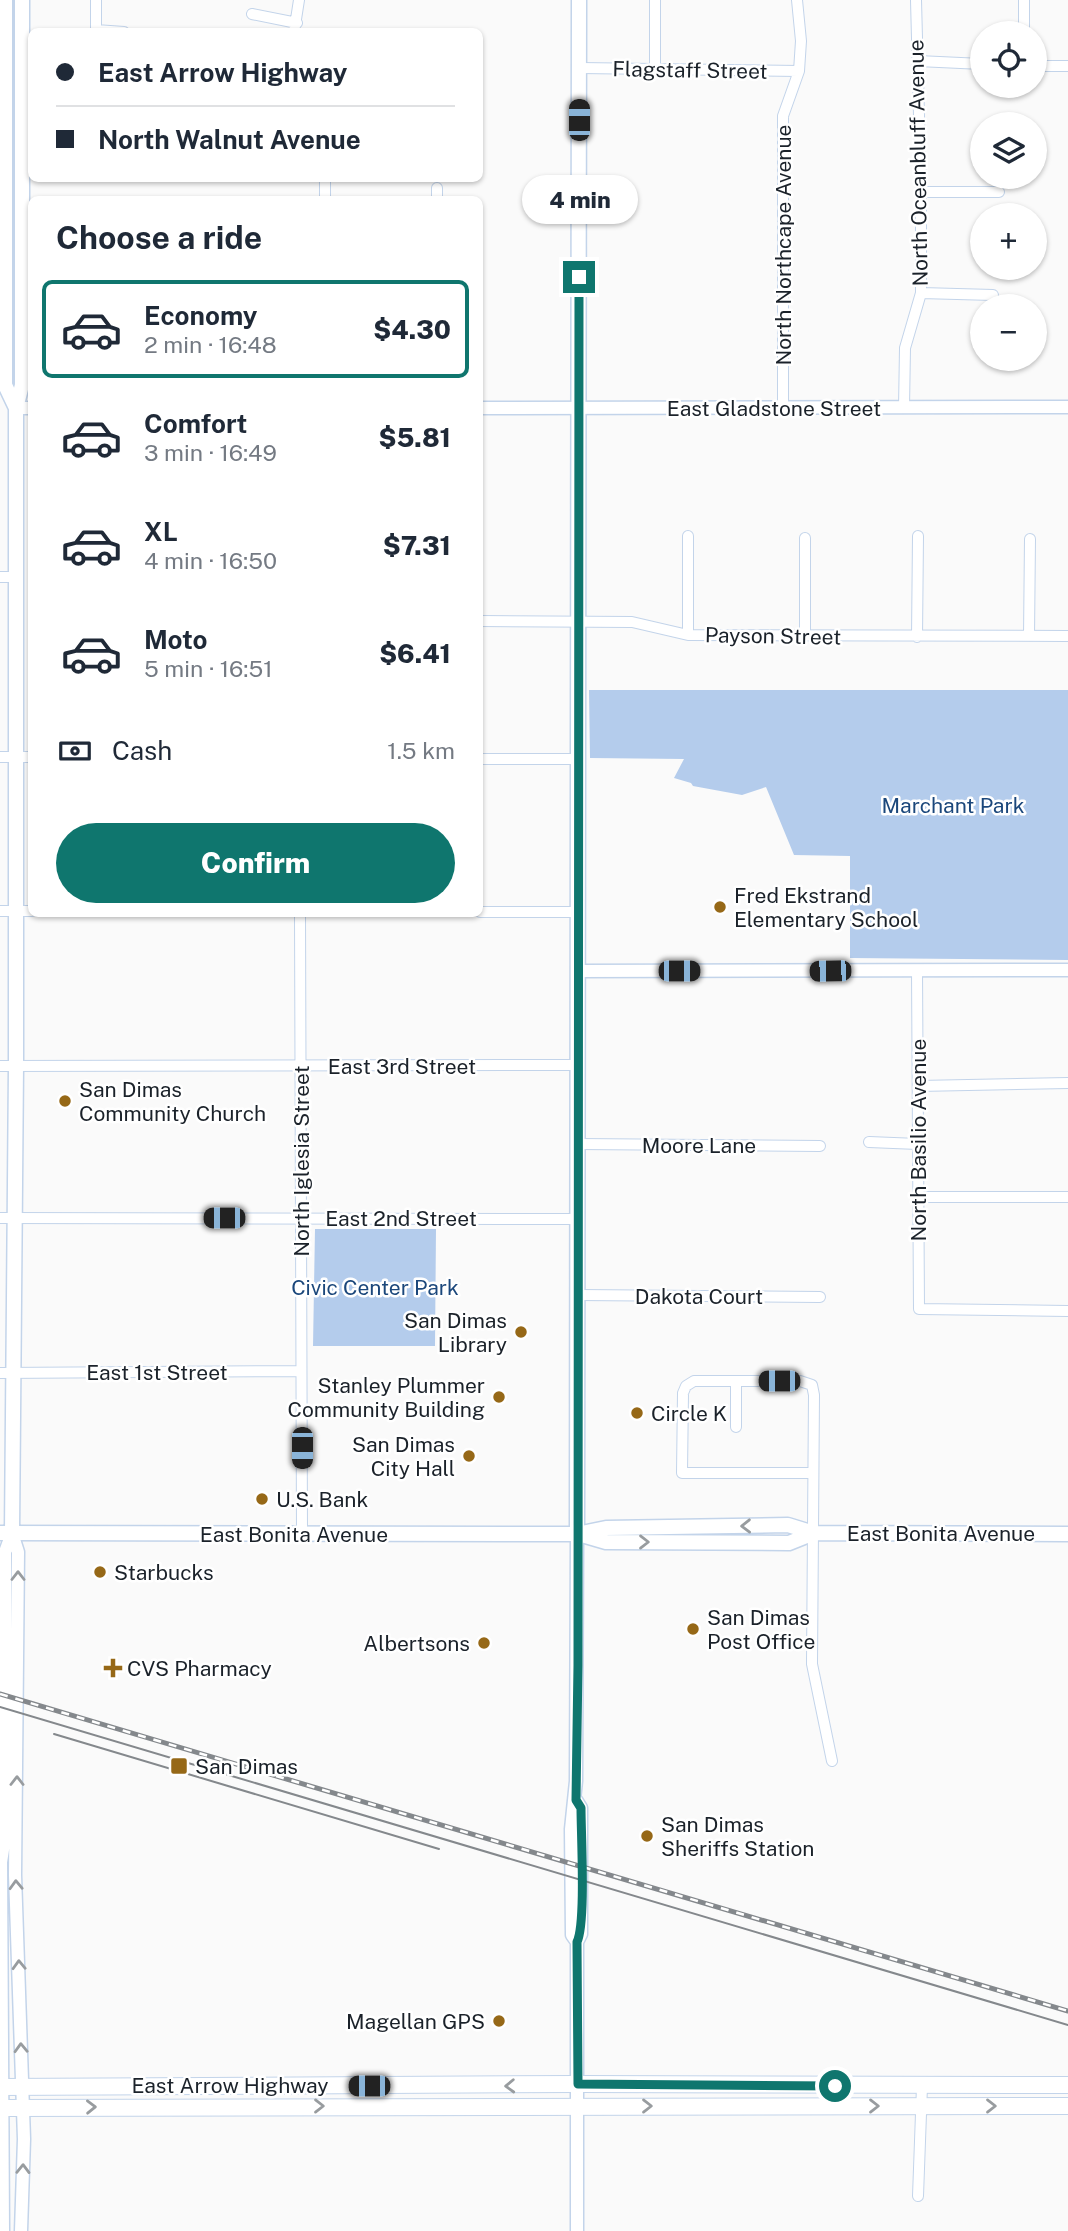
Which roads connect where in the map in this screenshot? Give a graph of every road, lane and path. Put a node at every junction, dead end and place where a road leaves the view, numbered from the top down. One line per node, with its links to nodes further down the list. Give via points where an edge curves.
1 (5, 0): 14 (main road)
2 (22, 0): 22 (main road)
3 (96, 0): 13 (street)
4 (299, 0): 12 (street)
5 (579, 0): 19 (main road)
6 (655, 0): 20 (street)
7 (797, 0): 21 (street, North Northcape Avenue, via 802,41)
8 (916, 0): 15 (street, North Oceanbluff Avenue)
9 (1024, 0): 11 (street)
10 (252, 14): 12 (street)
11 (1024, 21)
12 (295, 27)
13 (96, 28)
14 (3, 56): 22 (main road)
15 (918, 61): 16 (street); 23 (street, North Oceanbluff Avenue)
16 (970, 63)
17 (1047, 66): 18 (street)
18 (1068, 66)
19 (580, 68): 20 (street, Flagstaff Street); 32 (main road)
20 (655, 68): 21 (street, Flagstaff Street)
21 (799, 71): 34 (street, North Northcape Avenue, via 783,116)
22 (19, 135): 29 (main road, via 22,384)
23 (921, 192): 24 (street); 25 (street, North Oceanbluff Avenue)
24 (999, 192)
25 (921, 293): 26 (street); 33 (street, North Oceanbluff Avenue, via 905,348)
26 (970, 294)
27 (1068, 407): 33 (street, East Gladstone Street)
28 (0, 408): 29 (main road)
29 (16, 408): 30 (street); 40 (main road)
30 (28, 408)
31 (483, 408): 32 (street, East Gladstone Street)
32 (578, 408): 34 (street, East Gladstone Street); 41 (main road)
33 (904, 408): 34 (street, East Gladstone Street)
34 (783, 409)
35 (688, 536): 43 (street)
36 (918, 536): 47 (street)
37 (805, 538): 44 (street)
38 (1030, 539): 45 (street)
39 (0, 577): 40 (street)
40 (16, 577): 48 (main road)
41 (578, 620): 42 (street, Payson Street); 43 (street, Payson Street, via 632,622); 51 (main road)
42 (483, 621)
43 (688, 635): 44 (street, Payson Street)
44 (805, 636): 47 (street, Payson Street)
45 (1029, 636): 46 (street, Payson Street); 47 (street, Payson Street)
46 (1068, 636)
47 (917, 637)
48 (8, 757): 49 (street); 53 (main road)
49 (28, 757)
50 (483, 759): 51 (street)
51 (578, 759): 56 (main road)
52 (0, 911): 53 (street)
53 (16, 911): 54 (street); 63 (main road)
54 (28, 911)
55 (483, 912): 56 (street)
56 (578, 912): 60 (main road)
57 (300, 917): 64 (street, North Iglesia Street)
58 (917, 970): 59 (street); 60 (street); 66 (street, North Basilio Avenue)
59 (1068, 970)
60 (578, 971): 61 (main road)
61 (578, 1065): 64 (street, East 3rd Street); 68 (main road)
62 (0, 1066): 63 (street, East 3rd Street)
63 (16, 1066): 64 (street, East 3rd Street); 73 (main road)
64 (301, 1066): 74 (street, North Iglesia Street)
65 (1068, 1083): 66 (street)
66 (918, 1086): 69 (street, North Basilio Avenue)
67 (869, 1142): 69 (street)
68 (578, 1144): 70 (street, Moore Lane); 75 (main road)
69 (918, 1144): 71 (street, North Basilio Avenue)
70 (820, 1146)
71 (918, 1197): 72 (street); 78 (street, North Basilio Avenue, via 919,1309)
72 (1068, 1197)
73 (7, 1218): 74 (street, East 2nd Street); 80 (main road)
74 (301, 1218): 75 (street, East 2nd Street); 79 (street, North Iglesia Street)
75 (578, 1219): 76 (main road)
76 (578, 1295): 77 (street, Dakota Court); 87 (main road)
77 (820, 1297)
78 (1068, 1311)
79 (301, 1371): 80 (street, East 1st Street); 86 (street, North Iglesia Street)
80 (7, 1373): 84 (main road)
81 (736, 1381): 82 (street); 83 (street, via 812,1385); 83 (street, via 694,1381 686,1386 682,1473)
82 (736, 1427)
83 (813, 1472): 85 (street)
84 (6, 1533): 86 (main road, East Bonita Avenue); 90 (street); 91 (street, one-way to 84, via 18,1552)
85 (814, 1533): 87 (main road, East Bonita Avenue, via 788,1525 606,1528); 88 (main road, East Bonita Avenue); 89 (street, via 811,1664)
86 (302, 1534): 87 (main road, East Bonita Avenue)
87 (577, 1534): 92 (street, via 576,1800 581,1808)
88 (1068, 1534)
89 (832, 1761)
90 (3, 1772): 91 (street)
91 (6, 1849): 95 (street, via 1,1862); 96 (street, one-way to 91)
92 (578, 2084): 94 (main road, East Arrow Highway); 96 (main road, East Arrow Highway, one-way to 96); 97 (street)
93 (1068, 2085): 94 (main road, East Arrow Highway)
94 (922, 2086): 98 (street)
95 (0, 2087): 96 (main road, East Arrow Highway); 100 (street)
96 (22, 2087): 101 (street)
97 (578, 2106): 98 (main road, East Arrow Highway, one-way to 98); 101 (main road, East Arrow Highway, one-way to 97); 105 (street)
98 (922, 2106): 99 (main road, East Arrow Highway, one-way to 99); 102 (street)
99 (1068, 2106)
100 (0, 2108): 101 (main road, East Arrow Highway); 103 (street)
101 (23, 2108): 104 (street, one-way to 101)
102 (918, 2196)
103 (3, 2231)
104 (21, 2231)
105 (577, 2231)

